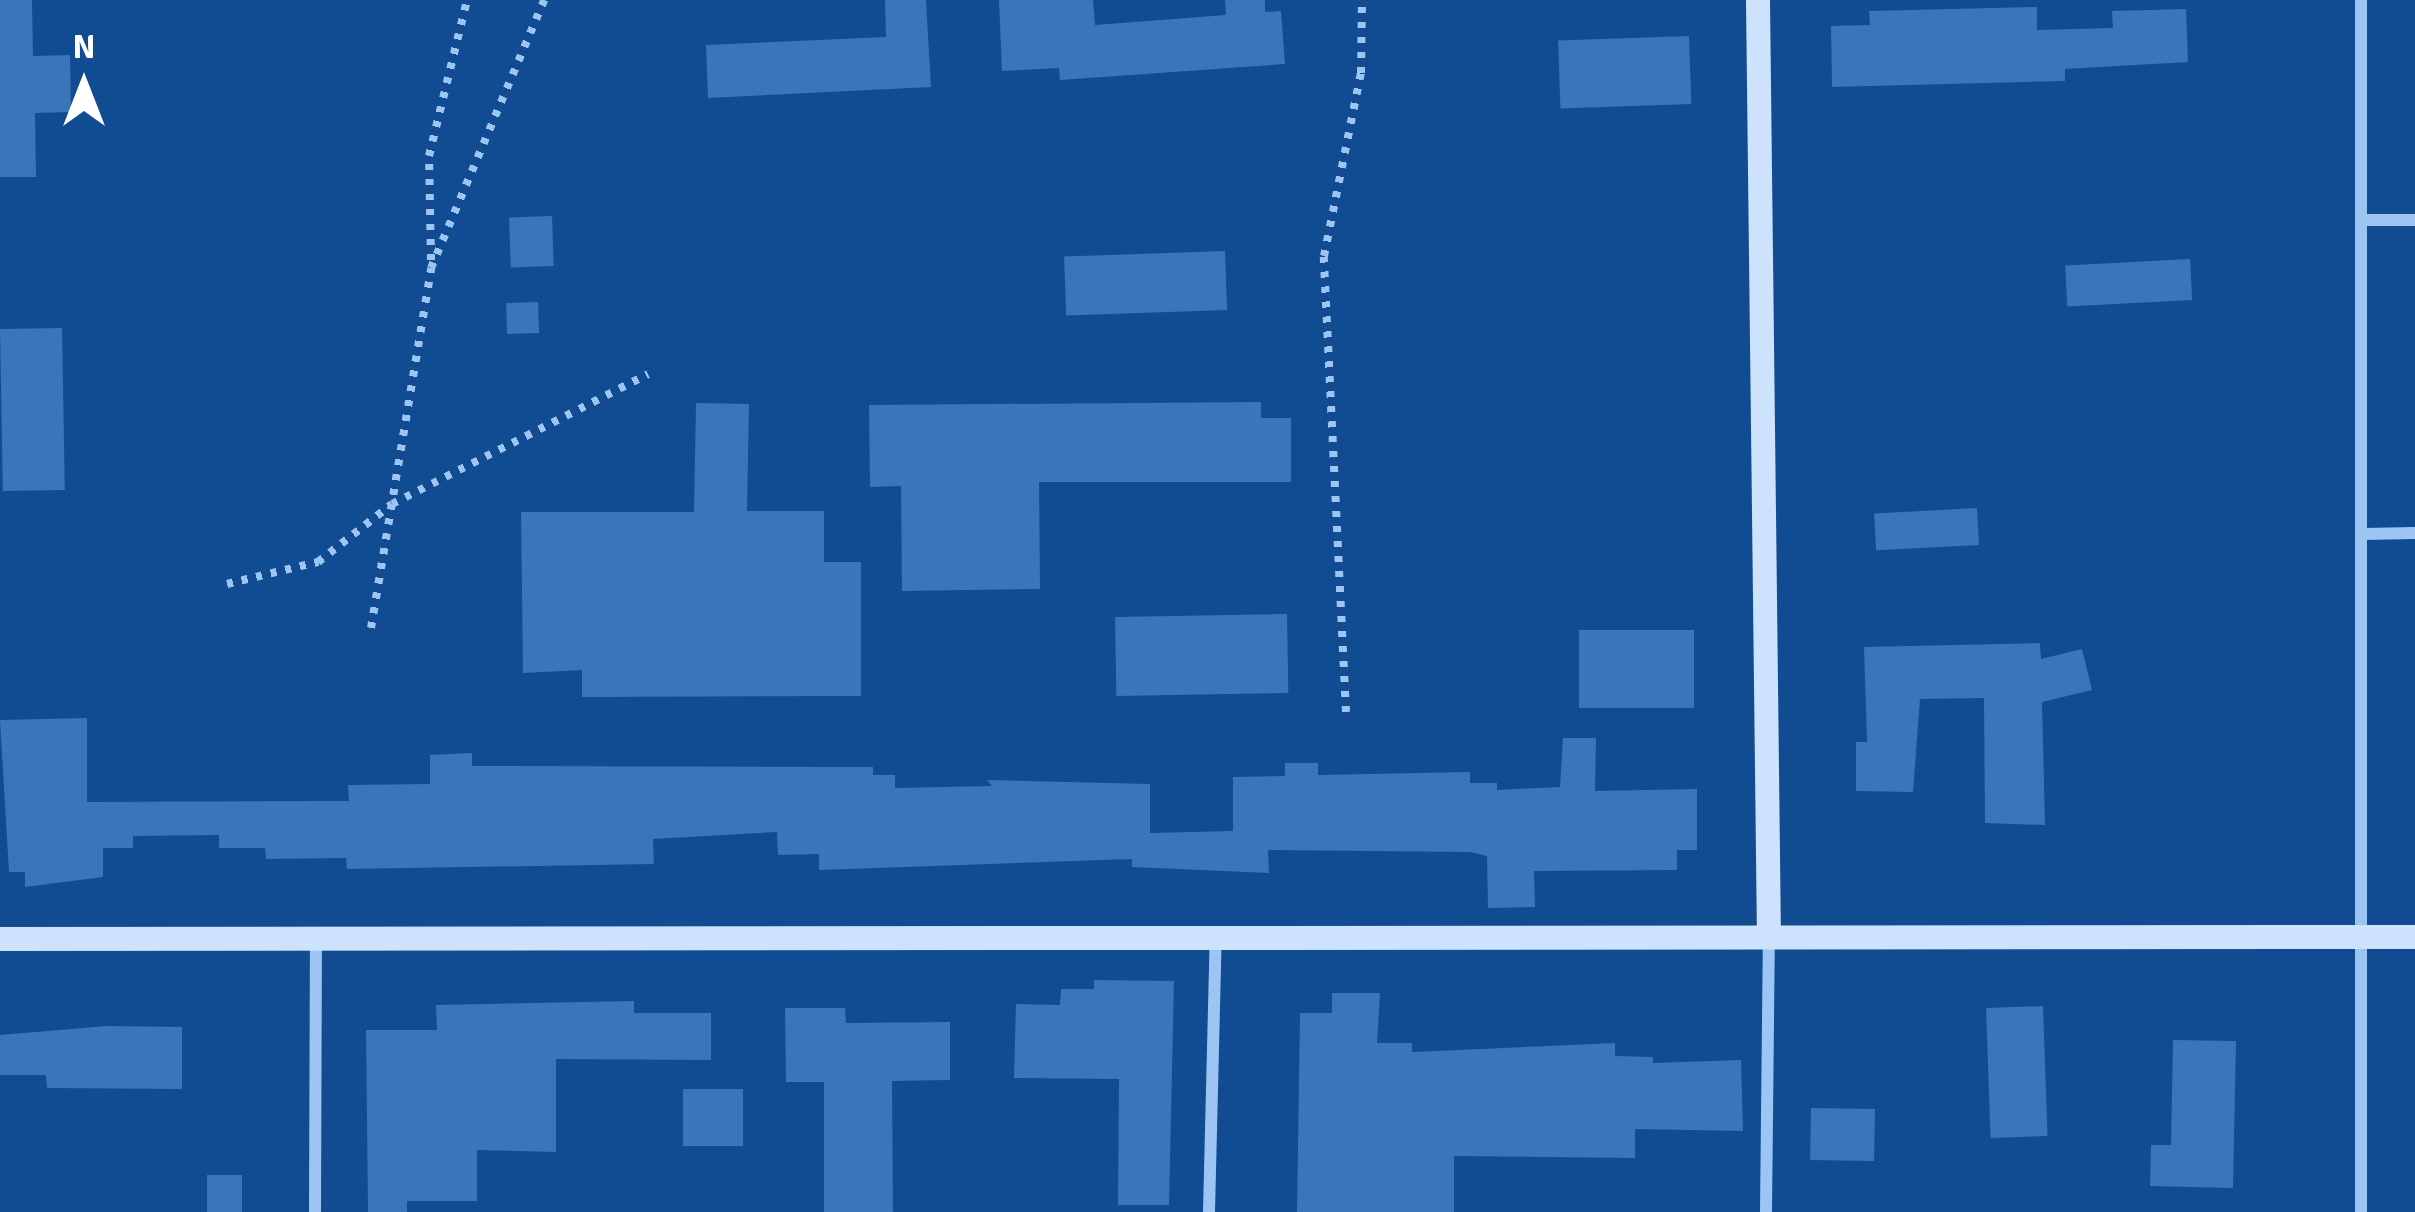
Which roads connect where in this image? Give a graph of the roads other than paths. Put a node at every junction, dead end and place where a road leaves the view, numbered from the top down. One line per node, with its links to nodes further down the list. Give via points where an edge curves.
1 (1758, 0): 8 (street)
2 (2361, 0): 3 (street)
3 (2362, 220): 4 (street); 6 (street)
4 (2415, 220)
5 (2415, 533): 6 (street)
6 (2364, 534): 9 (street)
7 (1216, 934): 8 (street); 12 (street); 14 (street)
8 (1769, 937): 9 (street); 15 (street)
9 (2367, 937): 10 (street); 16 (street)
10 (2415, 938)
11 (0, 939): 12 (street)
12 (316, 939): 13 (street)
13 (316, 1212)
14 (1209, 1212)
15 (1766, 1212)
16 (2361, 1212)

